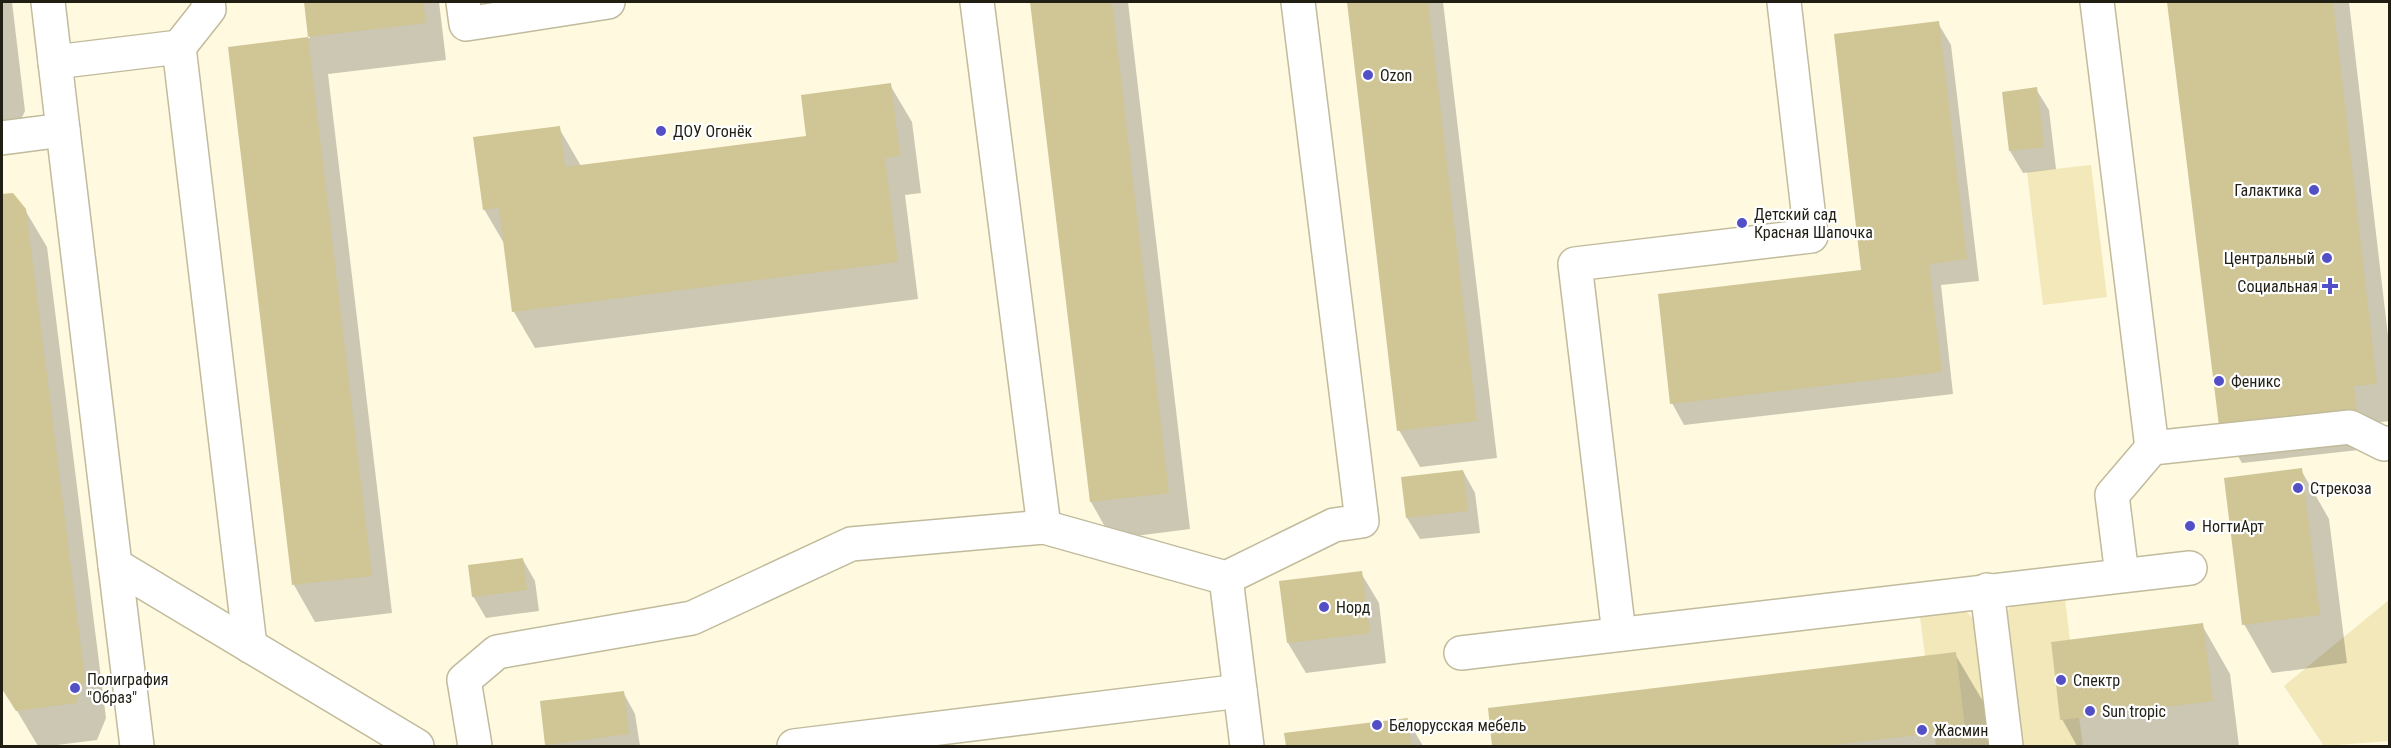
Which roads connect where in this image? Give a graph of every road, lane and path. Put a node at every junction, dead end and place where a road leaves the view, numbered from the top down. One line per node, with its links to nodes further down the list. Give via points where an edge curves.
1 (48, 2): 10 (lane)
2 (208, 2): 9 (lane, via 209,9)
3 (463, 2): 4 (lane, via 466,24)
4 (608, 2)
5 (977, 2): 15 (lane)
6 (1298, 2): 19 (lane, via 1362,521 1334,525)
7 (1784, 2): 21 (lane, via 1811,236 1575,264)
8 (2097, 2): 14 (lane)
9 (179, 47): 10 (lane); 22 (lane)
10 (55, 62): 11 (lane)
11 (63, 130): 12 (lane); 16 (lane)
12 (2, 138)
13 (2390, 443): 14 (lane, via 2384,444 2350,427)
14 (2152, 448): 18 (lane, via 2112,495)
15 (1044, 527): 19 (lane); 27 (lane, via 851,544 692,618 497,652 464,680)
16 (115, 564): 22 (lane); 25 (lane)
17 (2190, 568): 18 (lane)
18 (2122, 575): 20 (lane)
19 (1226, 578): 24 (lane)
20 (1987, 590): 21 (lane); 30 (lane)
21 (1619, 634): 23 (lane)
22 (250, 646): 26 (lane)
23 (1461, 653)
24 (1240, 691): 28 (lane); 29 (lane)
25 (137, 747)
26 (417, 747)
27 (475, 747)
28 (794, 747)
29 (1247, 747)
30 (2006, 747)

